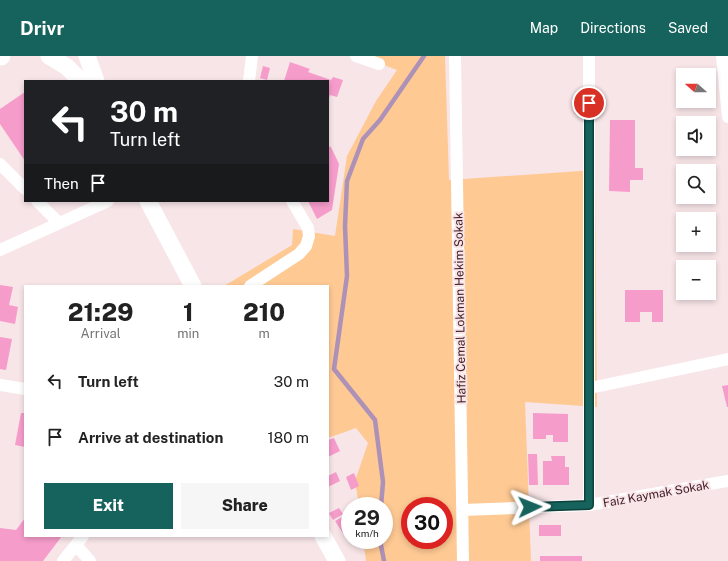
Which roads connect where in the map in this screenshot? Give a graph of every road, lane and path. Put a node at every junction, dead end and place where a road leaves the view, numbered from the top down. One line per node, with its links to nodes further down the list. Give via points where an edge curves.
1 (49, 56): 9 (street, via 68,67)
2 (88, 56): 10 (street)
3 (252, 56): 11 (street)
4 (356, 56): 8 (street)
5 (456, 56): 29 (street, Hafiz Cemal Lokman Hekim Sokak)
6 (589, 56): 25 (street)
7 (722, 56): 12 (street)
8 (379, 64)
9 (80, 80)
10 (96, 80)
11 (249, 80)
12 (728, 117)
13 (0, 164): 14 (street)
14 (24, 188)
15 (38, 202): 19 (street)
16 (106, 202): 19 (street)
17 (149, 202): 21 (street)
18 (293, 202): 22 (street, via 308,228 306,246 299,254)
19 (59, 223): 20 (street)
20 (0, 250)
21 (192, 285)
22 (252, 285)
23 (728, 359): 25 (street)
24 (0, 385): 26 (street)
25 (590, 388): 28 (street)
26 (24, 389)
27 (728, 481): 28 (street, Faiz Kaymak Sokak)
28 (589, 505): 29 (street, Faiz Kaymak Sokak)
29 (463, 510): 35 (street, Hafiz Cemal Lokman Hekim Sokak)
30 (324, 537): 34 (street)
31 (79, 540): 32 (street); 33 (street)
32 (63, 561)
33 (90, 561)
34 (337, 561)
35 (463, 561)

